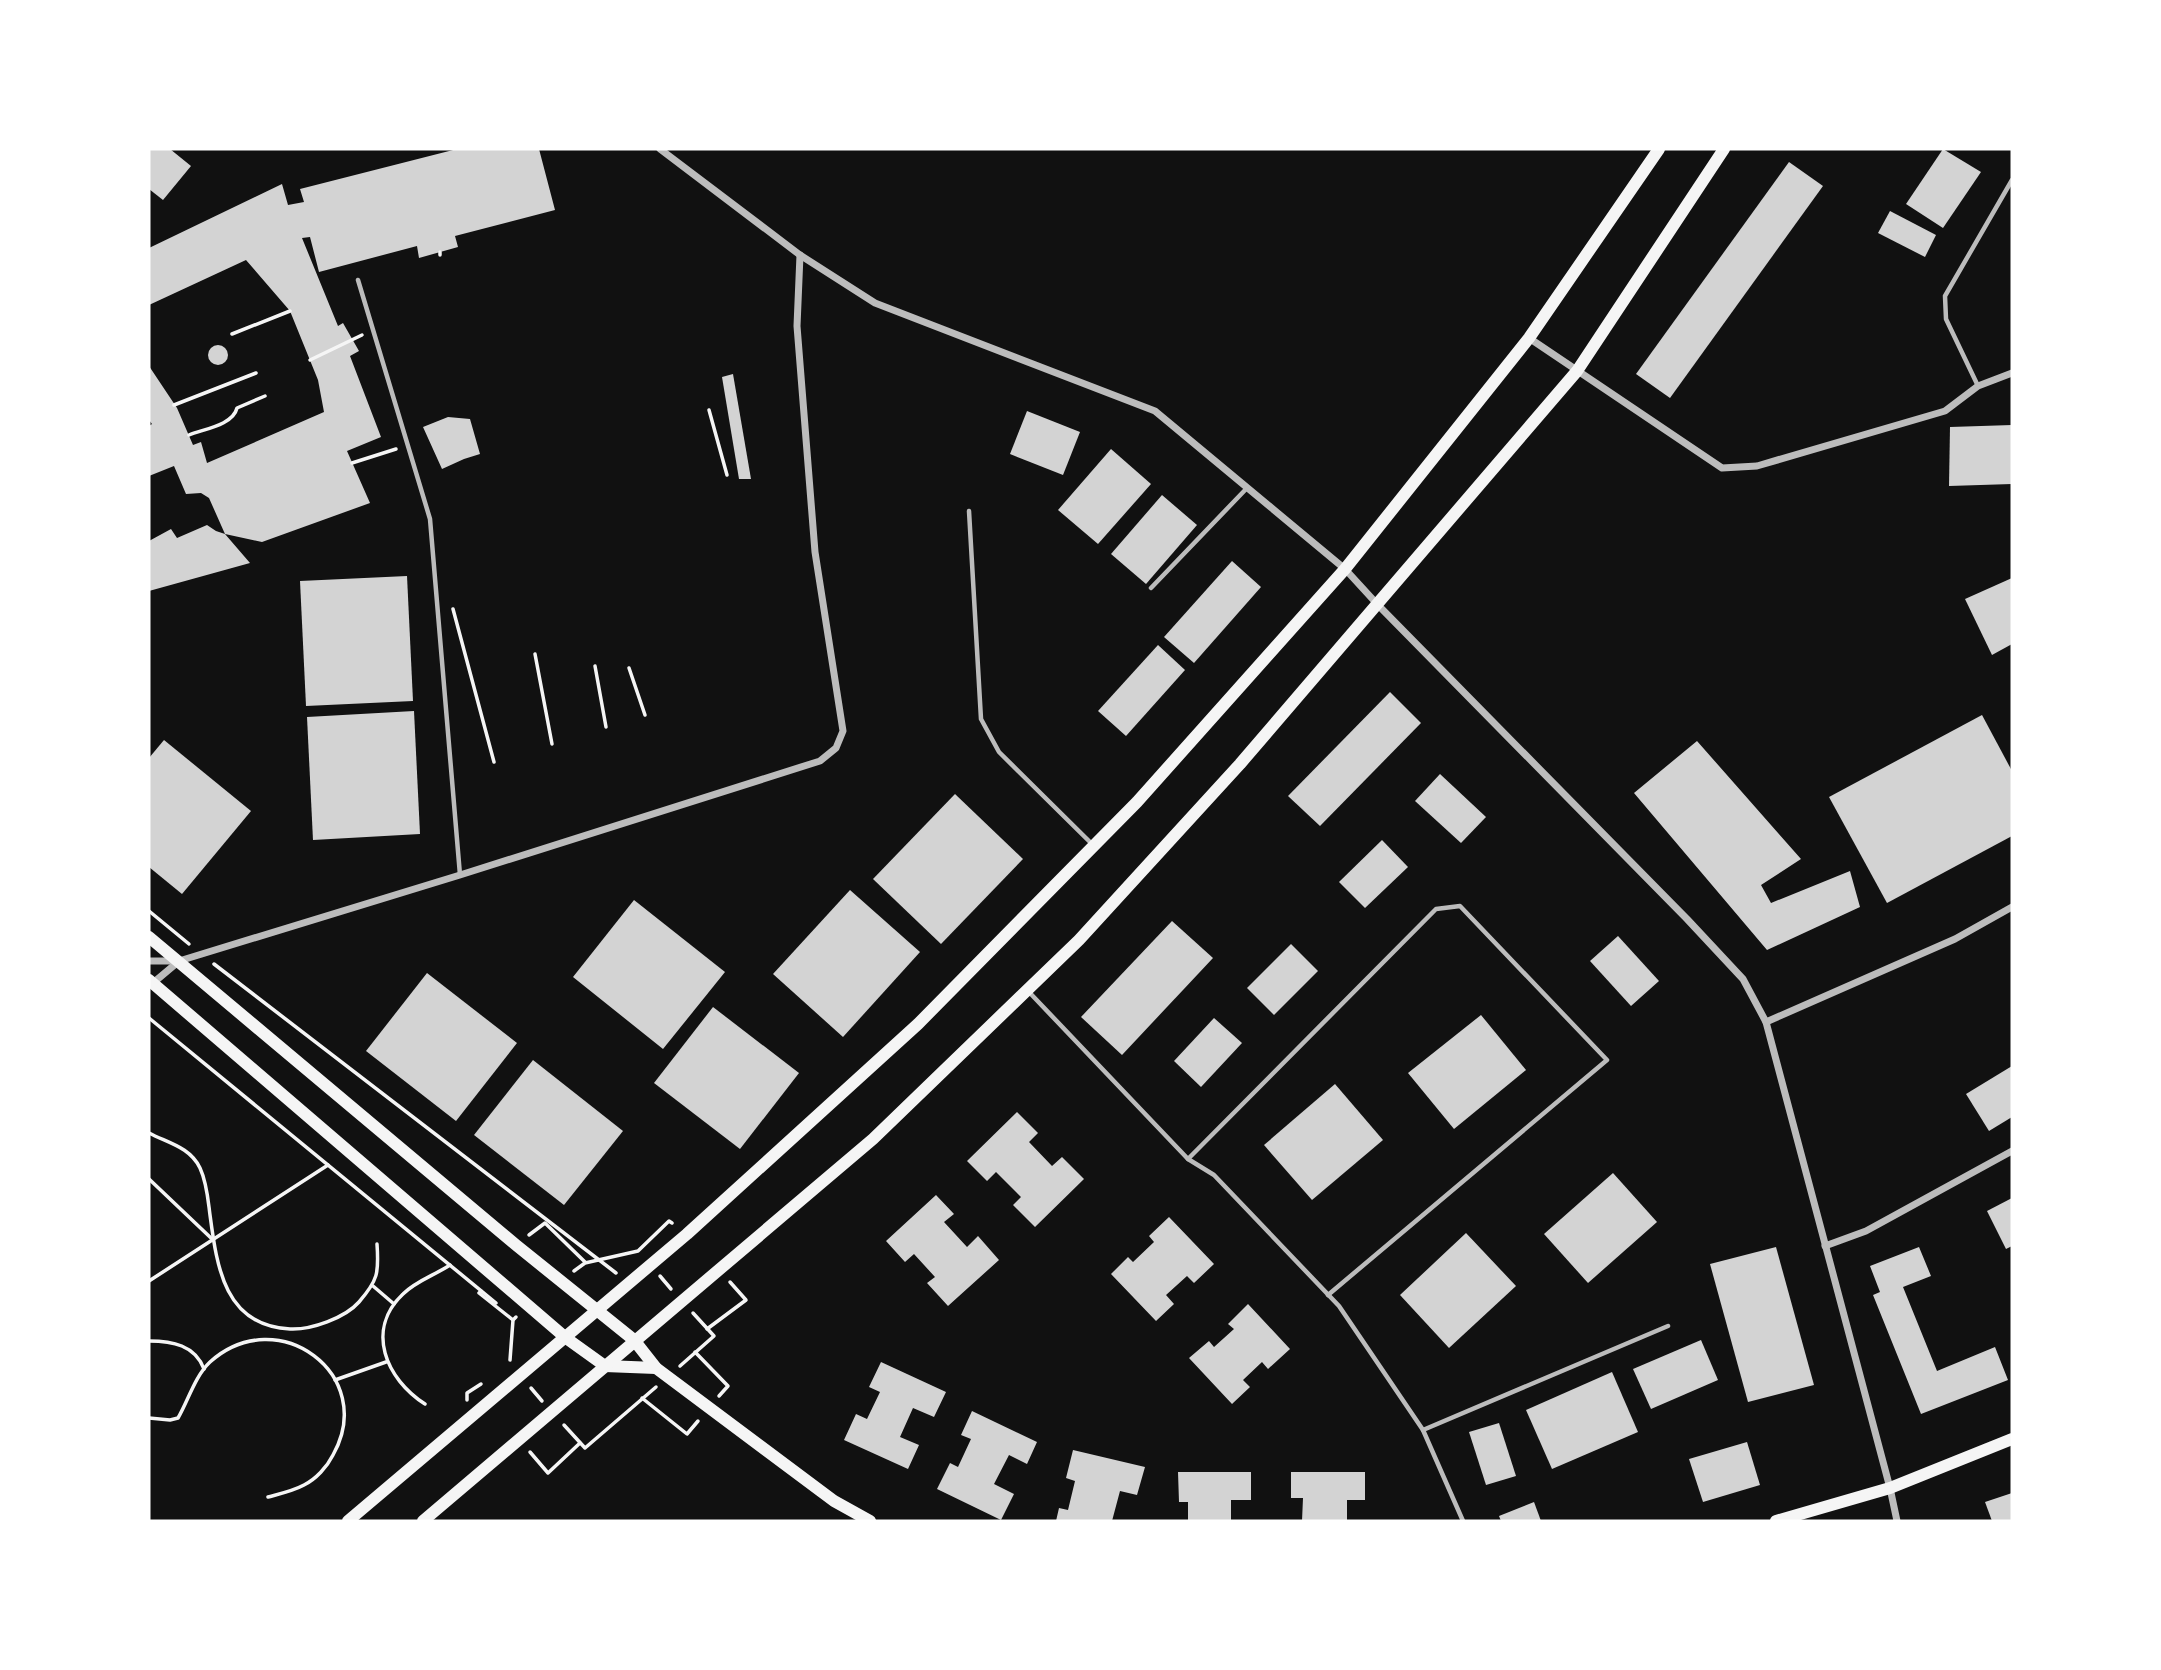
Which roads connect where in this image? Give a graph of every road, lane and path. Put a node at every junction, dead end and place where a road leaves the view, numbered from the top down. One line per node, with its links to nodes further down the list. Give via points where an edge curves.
1 (660, 149): 5 (street)
2 (1659, 149): 10 (main road)
3 (1724, 149): 12 (main road)
4 (2012, 180): 17 (lane, via 1945,296 1946,319)
5 (800, 255): 25 (street, via 875,303 1154,411); 39 (street, via 797,326 815,552 843,731 836,748 820,761)
6 (358, 280): 8 (lane)
7 (290, 312): 9 (path)
8 (373, 330): 11 (path); 22 (lane)
9 (232, 334)
10 (1529, 338): 12 (street); 27 (main road)
11 (310, 360)
12 (1577, 371): 17 (street, via 1722,468 1757,466 1945,411); 29 (main road)
13 (256, 373): 16 (path)
14 (2012, 373): 17 (street)
15 (231, 376): 16 (path)
16 (233, 382): 19 (path)
17 (1978, 386)
18 (265, 396): 21 (path, via 237,408 230,420)
19 (174, 405)
20 (709, 410): 24 (path)
21 (189, 435)
22 (408, 445): 23 (path); 39 (lane, via 430,519)
23 (352, 463)
24 (727, 475)
25 (1247, 488): 27 (street); 28 (lane)
26 (970, 511): 38 (lane, via 981,719 999,752)
27 (1345, 569): 29 (street); 38 (main road)
28 (1151, 589)
29 (1378, 606): 47 (main road, via 1240,764); 49 (street, via 1743,979)
30 (452, 607): 37 (path)
31 (535, 654): 36 (path)
32 (595, 666): 35 (path)
33 (629, 668): 34 (path)
34 (645, 715)
35 (606, 727)
36 (552, 744)
37 (494, 762)
38 (1094, 846): 65 (main road, via 918,1024)
39 (460, 875): 43 (street)
40 (2012, 907): 49 (street, via 1955,939)
41 (149, 911): 43 (path)
42 (149, 937): 45 (main road)
43 (202, 954): 45 (street); 65 (path)
44 (149, 961): 45 (street)
45 (179, 961): 46 (street); 70 (main road)
46 (150, 983): 75 (main road)
47 (1028, 990): 52 (lane); 63 (main road, via 873,1139)
48 (149, 1018): 53 (path)
49 (1766, 1022): 59 (street)
50 (149, 1133): 57 (path, via 183,1147 200,1167)
51 (2012, 1151): 59 (street, via 1866,1231)
52 (1188, 1159): 68 (lane, via 1214,1175); 68 (lane, via 1436,909 1460,906 1607,1060)
53 (328, 1165): 57 (path); 62 (path)
54 (149, 1179): 57 (path)
55 (669, 1221): 60 (path)
56 (545, 1223): 61 (path)
57 (213, 1239): 64 (path); 66 (path, via 219,1272 232,1300 250,1318 278,1328 304,1329 331,1320 354,1307)
58 (377, 1244): 66 (path)
59 (1825, 1246): 93 (street)
60 (638, 1251)
61 (585, 1262)
62 (450, 1265): 69 (path, via 412,1287); 72 (path)
63 (719, 1271): 74 (path, via 747,1300); 76 (main road)
64 (149, 1281)
65 (629, 1282): 70 (main road)
66 (373, 1286): 69 (path)
67 (479, 1293): 71 (path)
68 (1328, 1295): 88 (lane)
69 (394, 1304): 79 (path, via 384,1337)
70 (599, 1311): 75 (main road); 76 (main road)
71 (513, 1320)
72 (522, 1324)
73 (1668, 1326): 88 (lane)
74 (707, 1329)
75 (566, 1338): 80 (main road); 95 (main road)
76 (634, 1340): 80 (main road); 81 (main road)
77 (149, 1341): 82 (path, via 169,1341 188,1348)
78 (695, 1352): 84 (path)
79 (386, 1362): 83 (path); 86 (path, via 397,1380)
80 (604, 1366): 81 (main road); 90 (main road)
81 (656, 1368): 97 (main road, via 834,1501)
82 (204, 1369): 83 (path, via 234,1345 266,1338 297,1344 324,1363); 87 (path, via 178,1418)
83 (335, 1380): 94 (path, via 345,1414 341,1442 327,1467 305,1485)
84 (728, 1386)
85 (642, 1398): 89 (path)
86 (425, 1404)
87 (149, 1418)
88 (1423, 1430): 98 (lane)
89 (687, 1434)
90 (519, 1439): 92 (path, via 548,1473); 96 (main road)
91 (2012, 1439): 93 (main road)
92 (580, 1443)
93 (1890, 1488): 99 (main road); 100 (street)
94 (268, 1497)
95 (348, 1521)
96 (423, 1521)
97 (870, 1521)
98 (1463, 1521)
99 (1776, 1521)
100 (1897, 1521)

